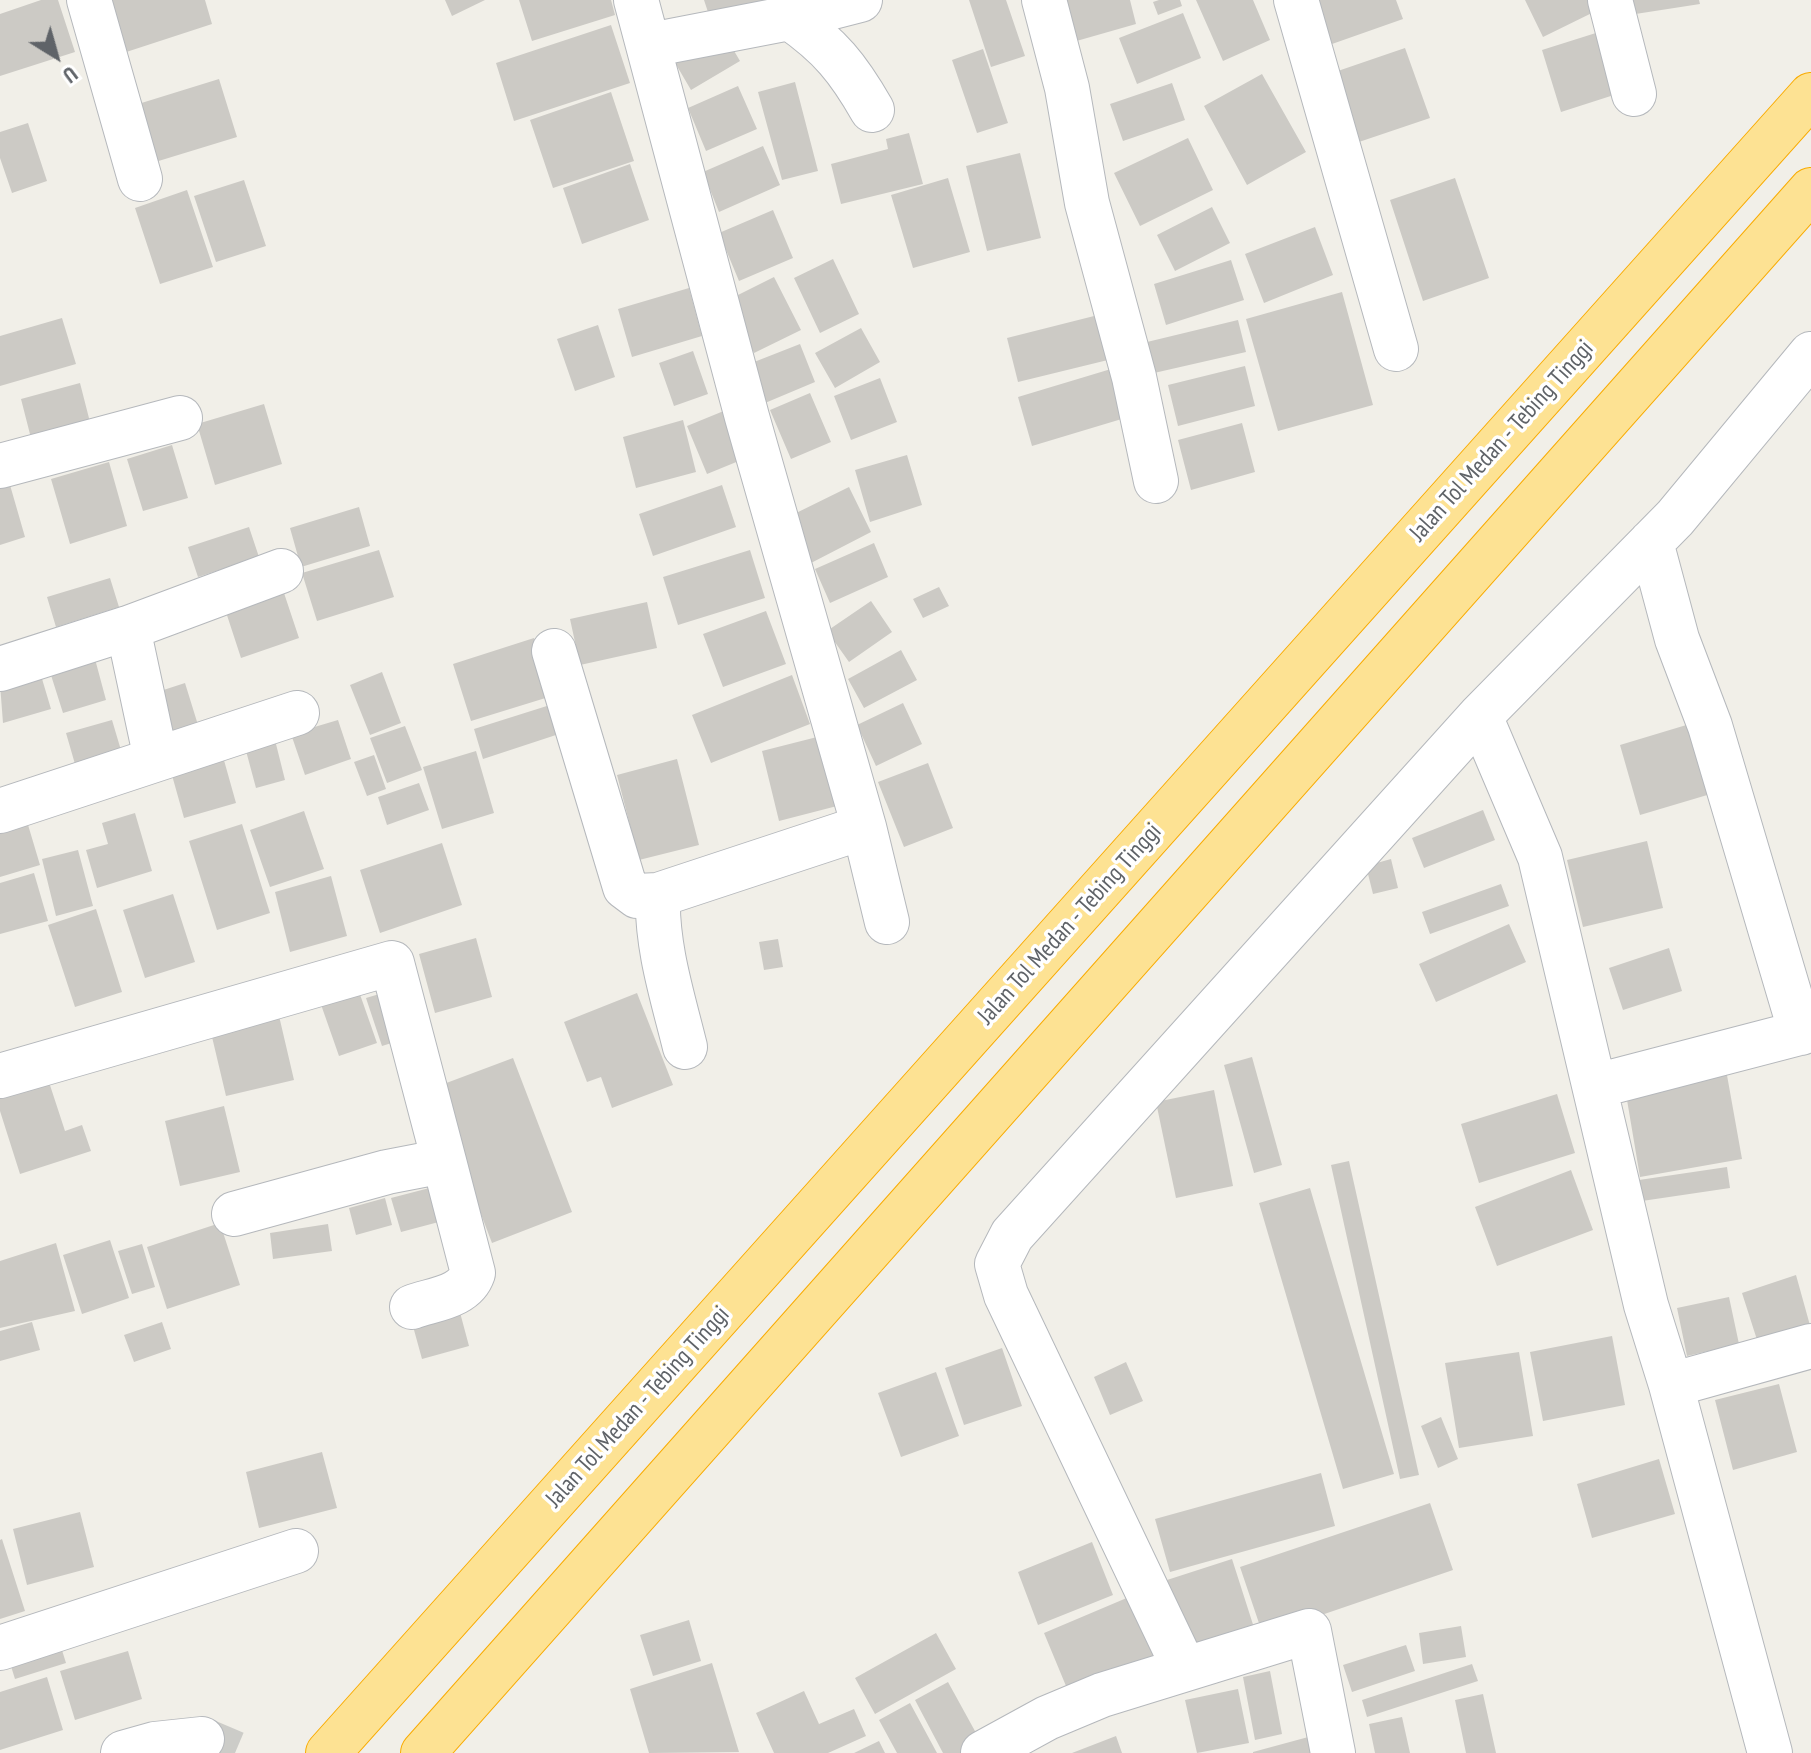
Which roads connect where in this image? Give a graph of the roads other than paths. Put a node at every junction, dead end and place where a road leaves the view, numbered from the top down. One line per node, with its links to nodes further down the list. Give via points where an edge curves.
1 (89, 0): 12 (street)
2 (636, 0): 8 (street)
3 (860, 0): 7 (street)
4 (1044, 0): 18 (street, via 1067,88 1087,203)
5 (1296, 0): 14 (street)
6 (1610, 0): 9 (street)
7 (790, 18): 8 (street); 11 (street, via 847,67)
8 (650, 45): 28 (street, via 743,402)
9 (1634, 94)
10 (1811, 95): 45 (highway, Jalan Tol Medan - Tebing Tinggi)
11 (872, 110)
12 (140, 179)
13 (1811, 190): 46 (highway)
14 (1396, 349)
15 (1811, 354): 19 (street)
16 (180, 418): 17 (street)
17 (0, 466)
18 (1156, 481)
19 (1651, 542): 25 (street); 31 (street, via 1677,639 1710,726)
20 (281, 571): 21 (street)
21 (128, 628): 23 (street); 26 (street)
22 (554, 651): 29 (street, via 625,887 637,896)
23 (0, 669)
24 (297, 713): 26 (street)
25 (1480, 716): 34 (street, via 1540,857); 42 (street, via 1012,1235 997,1264 1006,1295)
26 (156, 759): 27 (street)
27 (0, 811)
28 (864, 827): 29 (street); 30 (street)
29 (658, 895): 32 (street, via 667,976)
30 (887, 922)
31 (1806, 1031): 34 (street)
32 (685, 1047)
33 (0, 1076): 35 (street, via 392,963)
34 (1596, 1086): 39 (street, via 1646,1305)
35 (444, 1161): 36 (street); 37 (street, via 473,1273 461,1291)
36 (234, 1214)
37 (412, 1307)
38 (1811, 1346): 39 (street)
39 (1671, 1385): 49 (street)
40 (296, 1551): 41 (street)
41 (0, 1648)
42 (1184, 1668): 47 (street, via 1086,1702); 48 (street, via 1309,1631)
43 (202, 1739): 44 (street)
44 (123, 1753)
45 (328, 1753)
46 (423, 1753)
47 (983, 1753)
48 (1333, 1753)
49 (1770, 1753)

